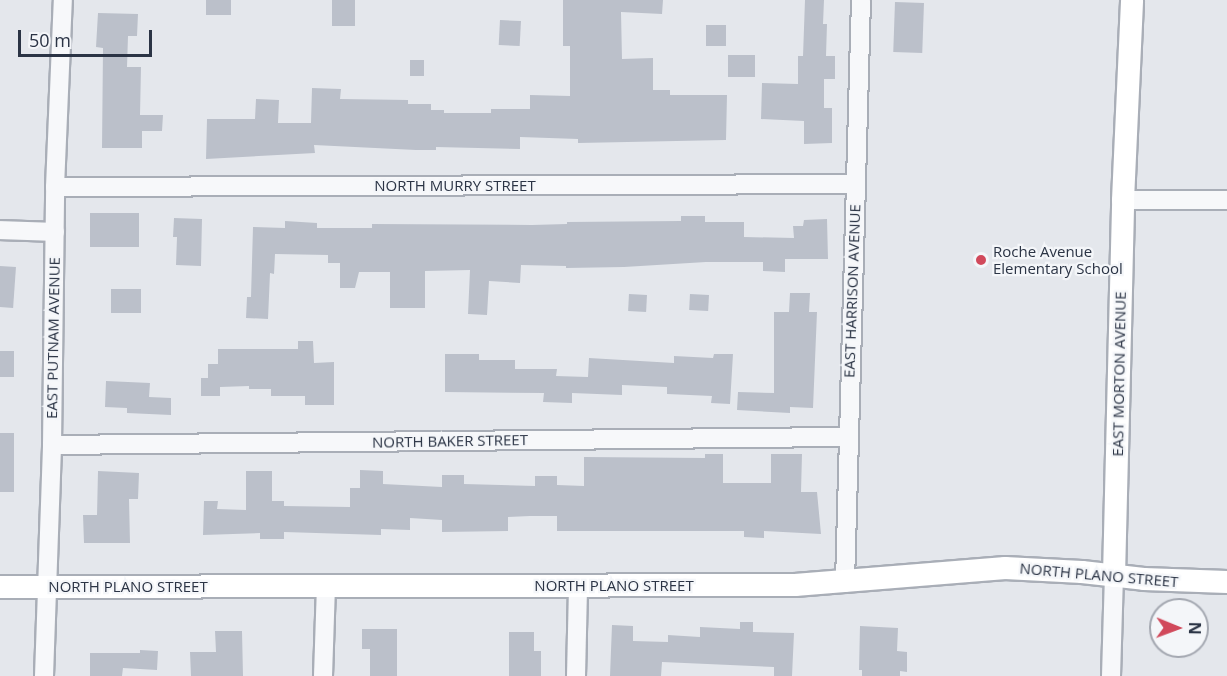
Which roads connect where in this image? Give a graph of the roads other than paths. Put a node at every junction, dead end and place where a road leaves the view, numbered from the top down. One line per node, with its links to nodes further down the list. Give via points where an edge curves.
1 (63, 0): 5 (street, EAST PUTNAM AVENUE)
2 (861, 0): 4 (street, EAST HARRISON AVENUE)
3 (1132, 0): 6 (main road, EAST MORTON AVENUE)
4 (855, 184): 5 (street, NORTH MURRY STREET); 10 (street, EAST HARRISON AVENUE)
5 (55, 187): 9 (street, EAST PUTNAM AVENUE)
6 (1123, 200): 7 (street); 12 (main road, EAST MORTON AVENUE)
7 (1227, 200)
8 (0, 230): 9 (street)
9 (55, 232): 11 (street, EAST PUTNAM AVENUE)
10 (848, 436): 11 (street, NORTH BAKER STREET); 14 (street, EAST HARRISON AVENUE)
11 (52, 445): 18 (street, EAST PUTNAM AVENUE)
12 (1114, 576): 13 (main road, NORTH PLANO STREET); 14 (main road, NORTH PLANO STREET, via 1005,568); 22 (street, EAST MORTON AVENUE)
13 (1227, 582)
14 (845, 583): 16 (main road, NORTH PLANO STREET)
15 (326, 586): 16 (main road, NORTH PLANO STREET); 18 (main road, NORTH PLANO STREET); 20 (street)
16 (578, 586): 21 (street)
17 (0, 587): 18 (main road, NORTH PLANO STREET)
18 (46, 587): 19 (street, EAST PUTNAM AVENUE)
19 (44, 676)
20 (323, 676)
21 (576, 676)
22 (1111, 676)

